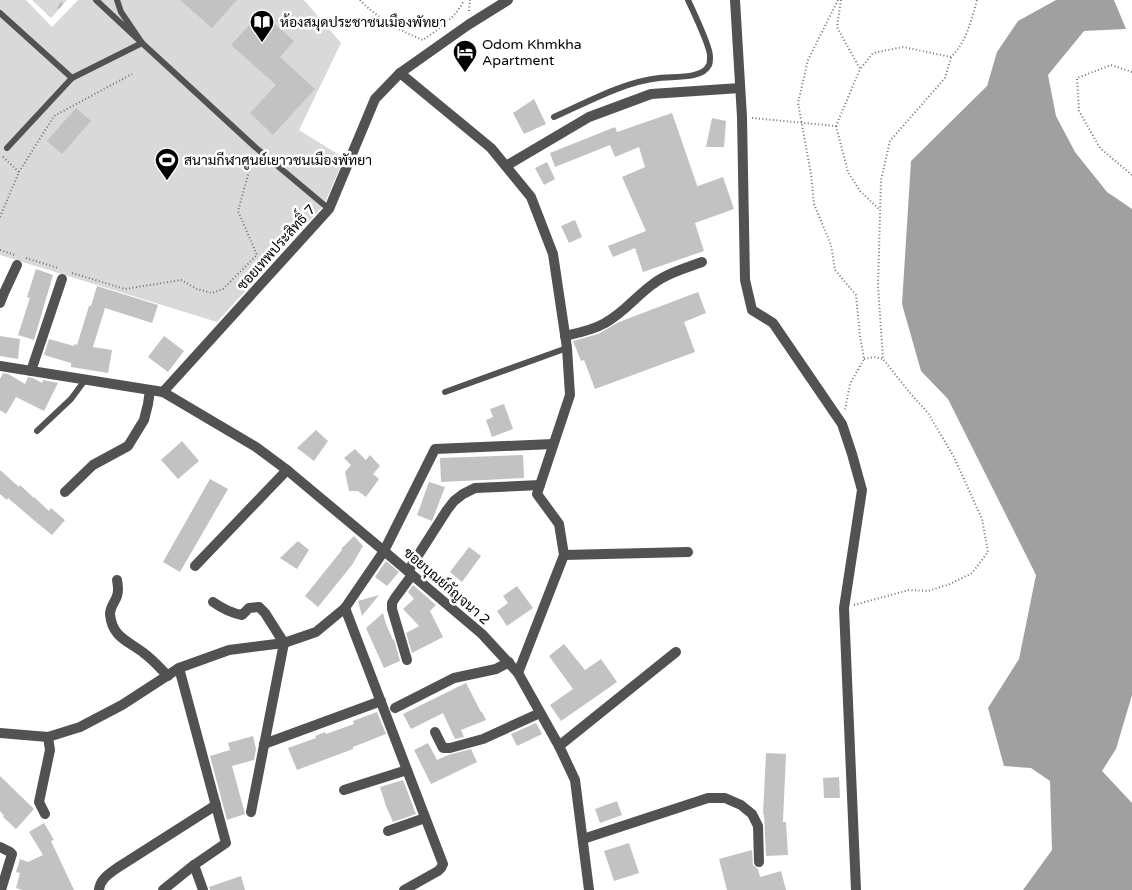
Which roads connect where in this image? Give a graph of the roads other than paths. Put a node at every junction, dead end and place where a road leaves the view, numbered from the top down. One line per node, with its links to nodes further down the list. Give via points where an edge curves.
1 (96, 0): 7 (lane)
2 (117, 0): 7 (lane, via 120,12)
3 (508, 0): 8 (street, ซอยเทพประสิทธิ์ 7)
4 (688, 0): 11 (lane, via 710,57 703,72 631,83)
5 (735, 0): 10 (street)
6 (0, 14): 9 (lane)
7 (142, 43): 9 (lane); 14 (lane, via 255,147)
8 (400, 73): 13 (street, via 491,148); 14 (street, ซอยเทพประสิทธิ์ 7, via 374,99)
9 (72, 78): 12 (lane)
10 (740, 88): 13 (street, via 650,94 589,118); 72 (street, via 746,280 752,310 773,323 842,424 862,490 844,608)
11 (554, 117)
12 (7, 148)
13 (506, 166): 19 (street, via 531,197 553,254)
14 (329, 209): 25 (street, ซอยเทพประสิทธิ์ 7)
15 (702, 262): 19 (street, via 654,283 605,323)
16 (17, 265): 18 (street)
17 (62, 279): 22 (street)
18 (0, 303)
19 (565, 336): 20 (street)
20 (566, 348): 26 (lane); 28 (street, via 570,395)
21 (0, 366): 22 (street)
22 (31, 371): 23 (street)
23 (85, 380): 24 (street); 27 (lane, via 71,399)
24 (150, 390): 25 (street); 31 (street, via 144,420 128,446 93,465)
25 (163, 392): 29 (street, ซอยบุณย์กัญจนา 2, via 256,446)
26 (445, 392)
27 (37, 431)
28 (553, 444): 30 (street); 32 (street, via 435,449)
29 (287, 470): 32 (street, ซอยบุณย์กัญจนา 2); 35 (street)
30 (540, 485): 34 (street, via 537,494 559,524); 36 (street, via 475,488 463,494 447,510)
31 (65, 492)
32 (384, 551): 36 (street, ซอยบุณย์กัญจนา 2); 39 (street)
33 (688, 552): 34 (street)
34 (564, 555): 45 (street)
35 (195, 566)
36 (410, 573): 42 (street, via 392,603); 43 (street, ซอยบุณย์กัญจนา 2, via 482,634)
37 (117, 580): 46 (street, via 117,594 110,610 118,635 150,658)
38 (213, 602): 40 (street, via 242,615 249,608 259,607)
39 (345, 608): 40 (street, via 316,632); 47 (street)
40 (284, 643): 44 (street, via 229,650); 53 (street)
41 (676, 652): 54 (street)
42 (407, 660)
43 (509, 662): 45 (street, ซอยบุณย์กัญจนา 2); 48 (street, via 496,669 454,678)
44 (179, 668): 46 (street); 57 (street)
45 (518, 673): 49 (street, ซอยบุณย์กัญจนา 2)
46 (168, 676): 52 (street, via 80,727)
47 (381, 701): 53 (street); 55 (street)
48 (395, 708)
49 (540, 713): 50 (street, via 483,740 450,748 443,748); 54 (street, ซอยบุณย์กัญจนา 2)
50 (435, 732)
51 (0, 733): 52 (street)
52 (48, 737): 59 (street, via 50,750 39,802)
53 (264, 744): 58 (street)
54 (559, 746): 62 (street, ซอยบุณย์กัญจนา 2, via 576,780)
55 (407, 770): 56 (street); 60 (street)
56 (344, 790)
57 (216, 805): 65 (street, via 226,843); 67 (street, via 117,868 102,880)
58 (251, 812)
59 (45, 814)
60 (426, 818): 61 (street); 70 (street, via 443,864 438,872)
61 (388, 831)
62 (583, 839): 64 (street, via 708,798 725,798 752,814 758,826); 71 (street, ซอยบุณย์กัญจนา 2)
63 (0, 847): 66 (street, via 12,854)
64 (759, 862)
65 (194, 865): 68 (street); 69 (street)
66 (1, 890)
67 (99, 890)
68 (164, 890)
69 (203, 890)
70 (404, 890)
71 (589, 890)
72 (856, 890)

